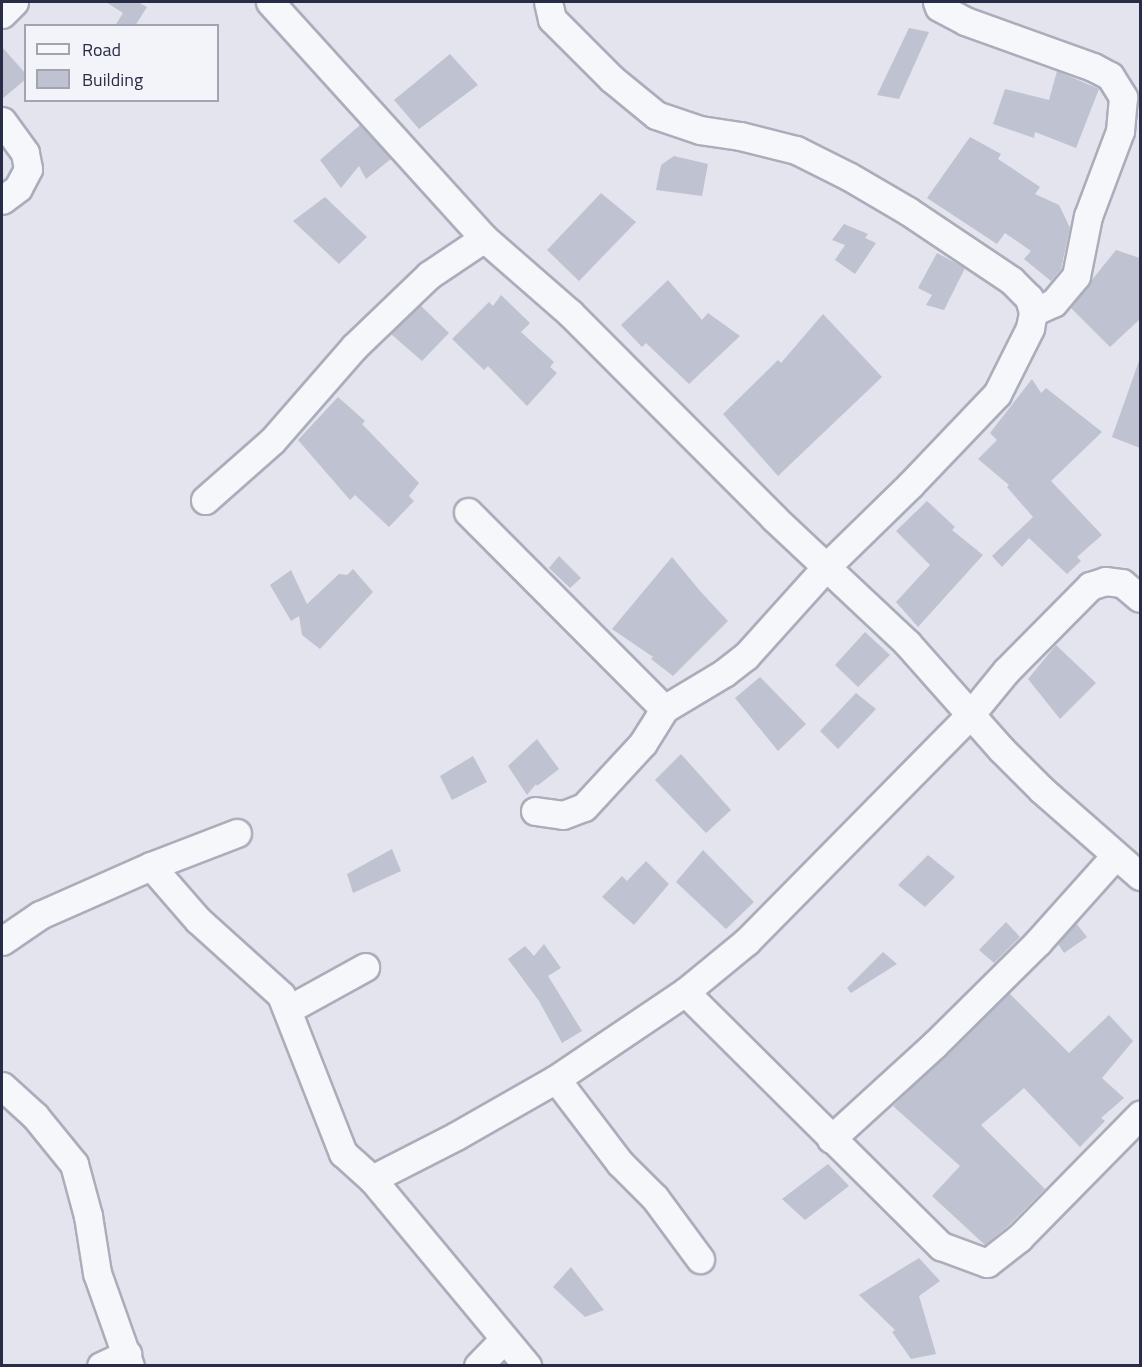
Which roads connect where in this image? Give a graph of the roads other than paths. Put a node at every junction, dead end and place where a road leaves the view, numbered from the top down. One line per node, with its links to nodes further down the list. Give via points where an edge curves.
1 (14, 2): 5 (street)
2 (270, 2): 9 (street)
3 (548, 2): 10 (street, via 552,19 612,79 656,115 700,130 796,150 848,176 1011,280 1029,298)
4 (937, 2): 7 (street, via 939,8 965,21 1062,54 1110,76 1123,97)
5 (2, 14)
6 (2, 121): 8 (street, via 24,153 28,170 18,188)
7 (1130, 134): 10 (street, via 1088,216 1076,276 1053,303)
8 (2, 200)
9 (484, 238): 11 (street, via 429,275 354,347 272,441); 13 (street, via 570,313)
10 (1033, 312): 13 (street, via 1030,328 997,394)
11 (205, 500)
12 (468, 512): 15 (street)
13 (826, 567): 15 (street, via 746,656); 16 (street, via 907,643)
14 (1140, 598): 16 (street, via 1122,583 1105,581 1090,586 1006,671)
15 (664, 709): 17 (street, via 643,742 584,807 563,815)
16 (970, 715): 19 (street, via 1042,790); 24 (street, via 747,941)
17 (535, 811)
18 (237, 833): 20 (street)
19 (1115, 856): 21 (street); 29 (street, via 1038,942 959,1021)
20 (151, 866): 22 (street, via 40,915); 25 (street, via 198,920 281,995)
21 (1140, 876)
22 (2, 941)
23 (365, 967): 25 (street)
24 (685, 992): 26 (street); 29 (street)
25 (289, 1009): 30 (street, via 343,1153)
26 (556, 1079): 30 (street); 31 (street)
27 (2, 1086): 33 (street, via 35,1116 74,1164 97,1273)
28 (1140, 1115): 29 (street, via 1019,1238 987,1263 941,1246)
29 (831, 1138)
30 (372, 1179): 32 (street)
31 (700, 1258)
32 (504, 1339): 35 (street); 36 (street)
33 (128, 1360): 34 (street)
34 (101, 1365)
35 (478, 1365)
36 (526, 1365)

